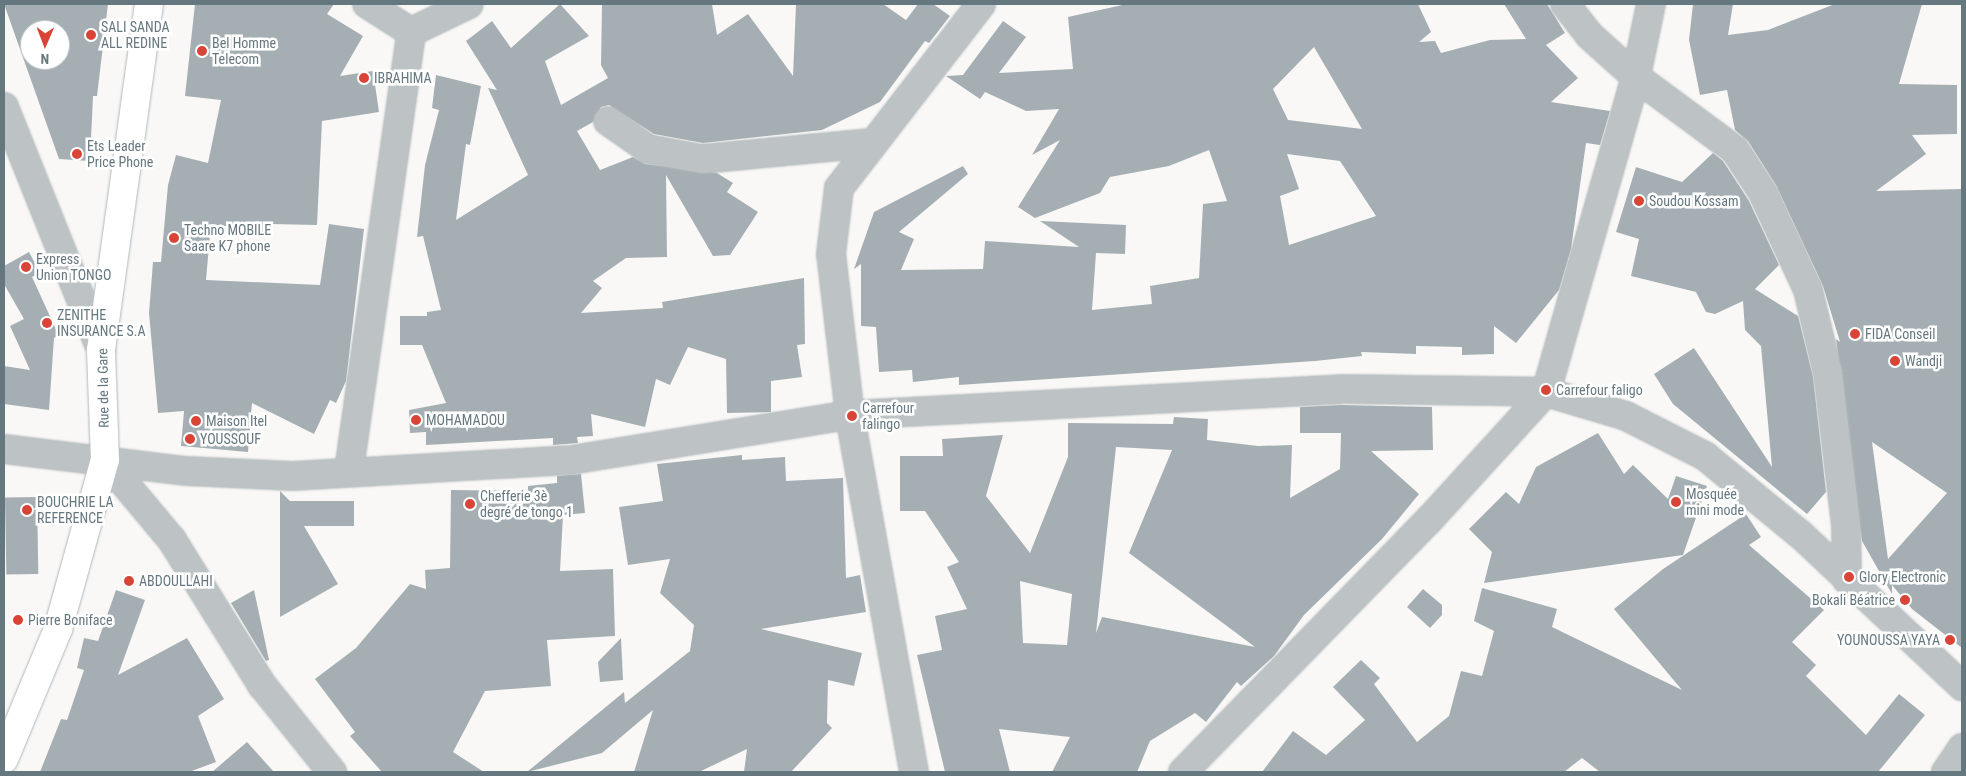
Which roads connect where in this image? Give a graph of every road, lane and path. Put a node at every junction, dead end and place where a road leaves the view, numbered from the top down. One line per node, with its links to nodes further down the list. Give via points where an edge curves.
1 (149, 4): 12 (main road, Rue de la Gare)
2 (367, 4): 7 (street)
3 (469, 4): 7 (street)
4 (981, 4): 11 (street)
5 (1565, 4): 8 (street, via 1588,35)
6 (1651, 4): 8 (street)
7 (411, 32): 17 (street)
8 (1636, 77): 13 (street); 18 (street, via 1735,150 1763,193 1808,290 1828,374 1846,526)
9 (4, 107): 12 (street)
10 (608, 122): 11 (street, via 648,149 702,159)
11 (871, 143): 14 (street, via 839,188 831,254)
12 (101, 350): 16 (main road, Rue de la Gare)
13 (1546, 392): 14 (street, via 1340,389); 18 (street, via 1626,416 1705,456 1801,535); 24 (street, via 1429,520)
14 (850, 415): 17 (street, via 570,460); 23 (street)
15 (4, 450): 16 (street)
16 (105, 460): 17 (street, via 196,472 293,476); 21 (main road, Rue de la Gare, via 58,629); 22 (street, via 172,540 262,685)
17 (349, 470)
18 (1847, 580): 19 (street)
19 (1962, 686)
20 (1962, 748): 25 (street)
21 (4, 759)
22 (332, 772)
23 (914, 772)
24 (1183, 772)
25 (1946, 772)

